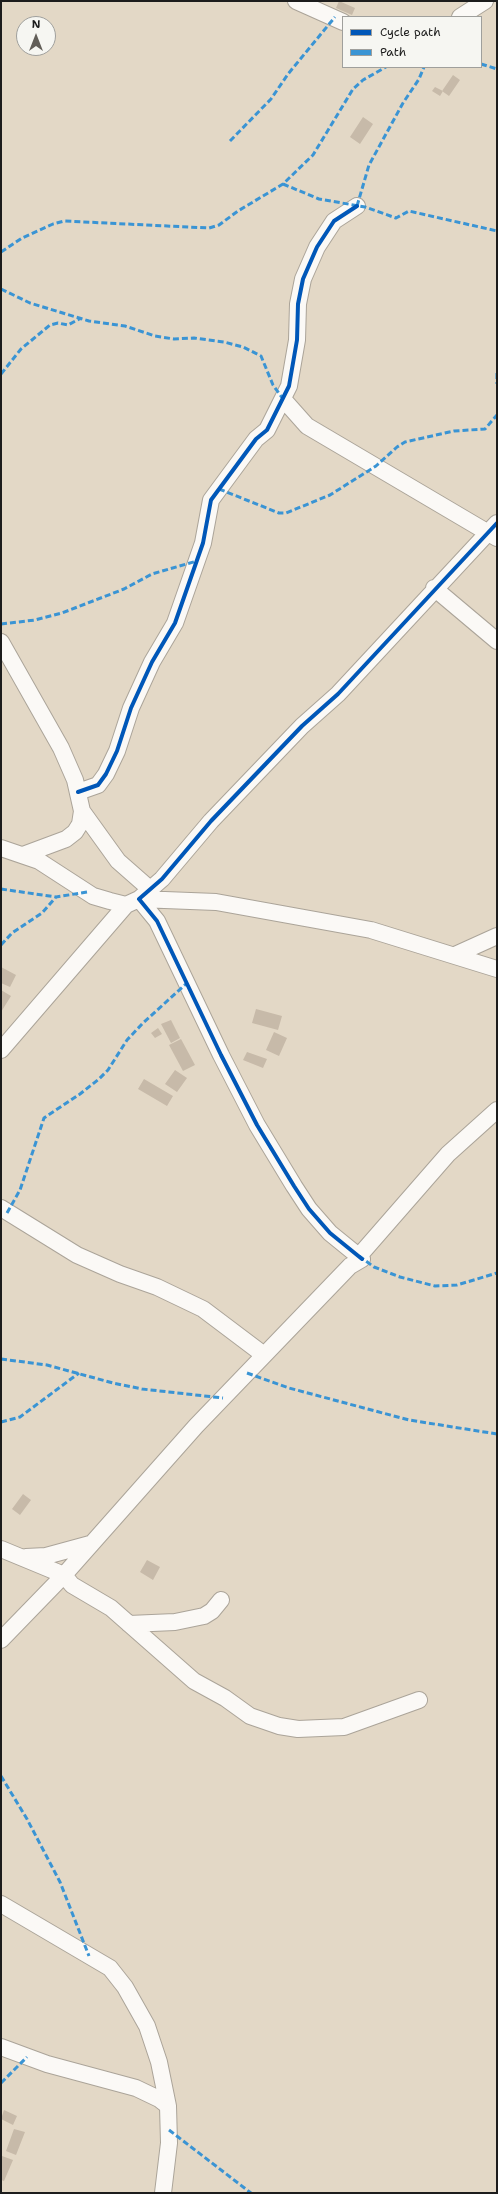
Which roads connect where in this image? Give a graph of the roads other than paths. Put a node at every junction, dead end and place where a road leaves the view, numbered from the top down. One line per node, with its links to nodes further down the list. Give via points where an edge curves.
1 (296, 1): 4 (street)
2 (485, 1): 3 (street)
3 (462, 16)
4 (342, 22)
5 (357, 206): 6 (street, via 334,221 317,247 303,279 298,304 293,365 289,386)
6 (283, 399): 7 (street, via 307,426); 11 (street, via 267,430 242,456 211,500 203,543 175,623 140,688 109,768 98,785)
7 (494, 531): 8 (street)
8 (434, 588): 9 (street); 15 (street, via 338,694 297,731)
9 (497, 641)
10 (1, 642): 11 (street, via 61,748)
11 (78, 792): 12 (street)
12 (82, 812): 14 (street, via 80,824 66,839); 15 (street, via 118,861)
13 (1, 848): 14 (street)
14 (23, 855): 15 (street, via 39,861 93,896)
15 (138, 898): 17 (street, via 216,902 370,930); 19 (street); 22 (street, via 157,921 257,1125 294,1186 330,1233)
16 (497, 936): 17 (street)
17 (455, 955): 18 (street)
18 (497, 969)
19 (1, 1050)
20 (497, 1110): 22 (street, via 448,1154 359,1256)
21 (1, 1208): 23 (street, via 77,1255 203,1308)
22 (362, 1259): 23 (street, via 350,1266)
23 (264, 1356): 24 (street, via 196,1426)
24 (90, 1544): 26 (street, via 46,1556); 27 (street)
25 (1, 1548): 26 (street)
26 (23, 1557): 27 (street)
27 (64, 1575): 29 (street, via 72,1586 98,1599); 30 (street)
28 (221, 1600): 29 (street, via 204,1616 162,1624)
29 (129, 1624): 31 (street, via 194,1681 225,1698 250,1716 279,1726 298,1729 344,1727)
30 (1, 1640)
31 (419, 1700)
32 (1, 1904): 34 (street, via 110,1968 125,1987 147,2026 159,2062)
33 (1, 2047): 34 (street, via 47,2064 136,2088)
34 (168, 2106): 35 (street, via 169,2143)
35 (163, 2193)

